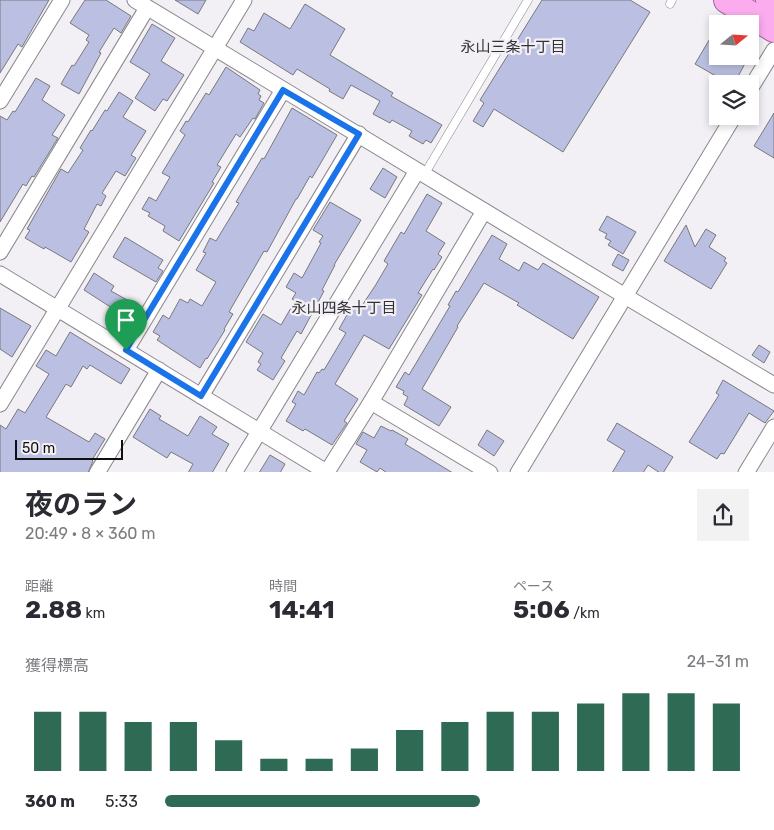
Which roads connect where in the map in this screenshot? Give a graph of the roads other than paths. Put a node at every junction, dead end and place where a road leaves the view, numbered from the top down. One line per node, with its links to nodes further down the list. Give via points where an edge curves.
1 (62, 0): 13 (street)
2 (244, 0): 9 (street)
3 (528, 0): 16 (lane)
4 (727, 0): 8 (highway)
5 (769, 0): 6 (highway)
6 (774, 3)
7 (141, 4): 9 (street); 18 (street)
8 (774, 29)
9 (214, 48): 12 (street); 21 (street)
10 (774, 50): 11 (street)
11 (759, 75)
12 (283, 90): 15 (street); 22 (street)
13 (0, 102)
14 (729, 125): 20 (street)
15 (359, 134): 16 (street); 25 (street)
16 (420, 173): 17 (street); 29 (street)
17 (484, 211): 20 (street); 26 (street)
18 (0, 252)
19 (0, 274): 21 (street)
20 (625, 296): 24 (street); 34 (street)
21 (57, 309): 22 (street); 27 (street)
22 (126, 350): 23 (street)
23 (159, 370): 25 (street); 30 (street)
24 (774, 385)
25 (201, 396): 29 (street)
26 (371, 402): 32 (street); 33 (street)
27 (0, 404)
28 (774, 427): 35 (street)
29 (259, 431): 31 (street); 32 (street)
30 (97, 472)
31 (234, 472)
32 (328, 472)
33 (490, 472)
34 (518, 472)
35 (746, 472)

